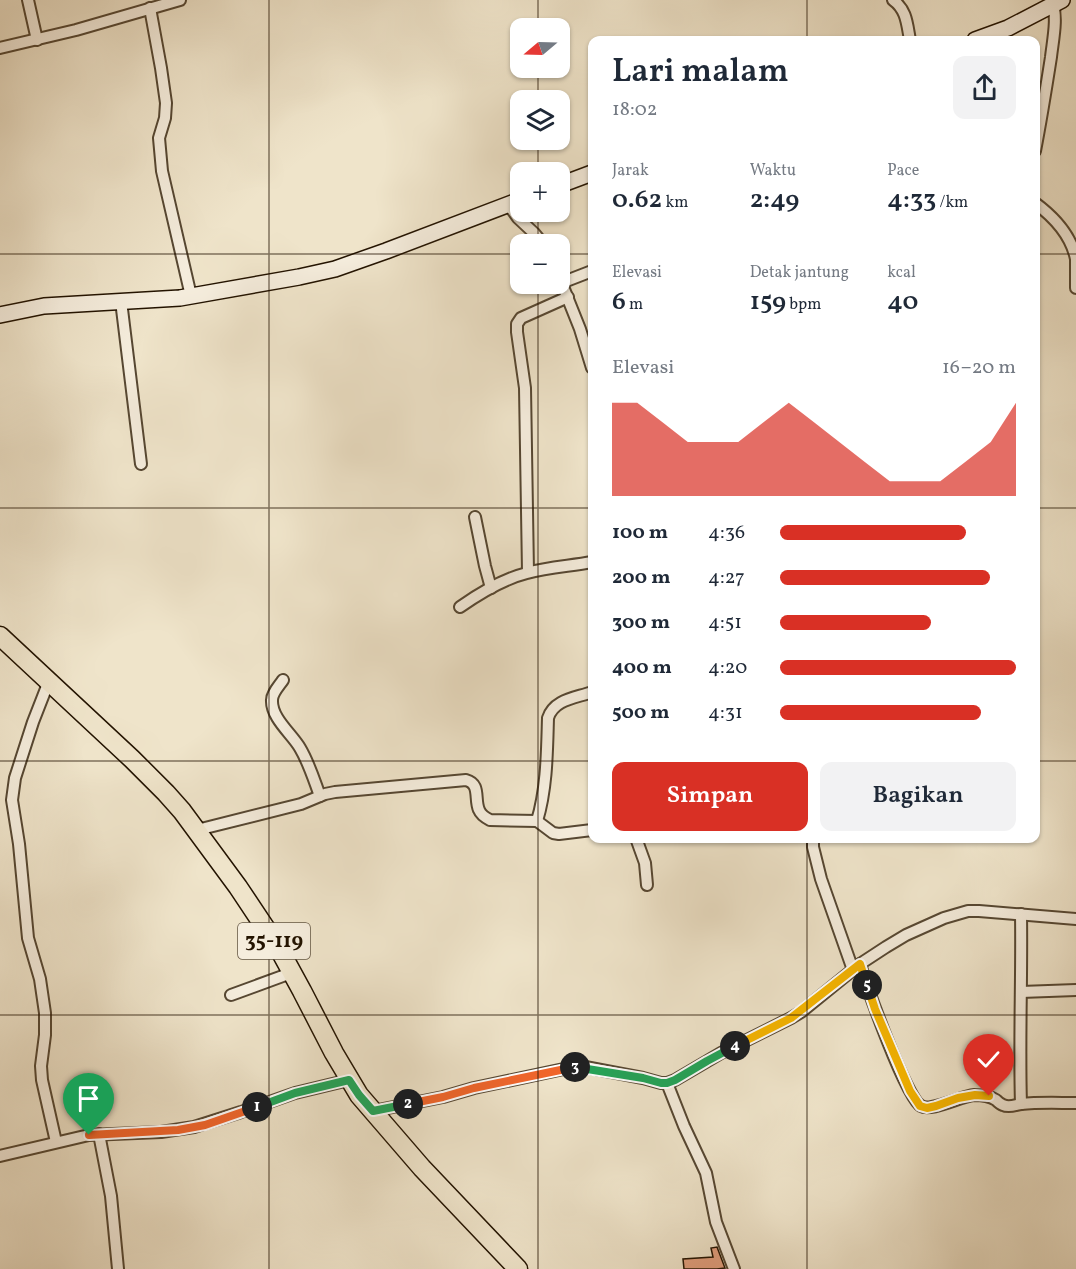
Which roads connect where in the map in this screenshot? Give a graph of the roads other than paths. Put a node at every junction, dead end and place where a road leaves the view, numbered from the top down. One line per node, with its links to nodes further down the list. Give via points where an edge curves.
1 (28, 0): 8 (street)
2 (180, 0): 5 (street)
3 (893, 0): 6 (street, via 905,13)
4 (1056, 1): 7 (main road); 10 (street)
5 (150, 9): 8 (street); 21 (street, via 166,103 159,138 162,171)
6 (909, 36)
7 (986, 36)
8 (37, 40): 9 (street)
9 (0, 48)
10 (1040, 126)
11 (588, 174): 12 (main road)
12 (570, 181)
13 (510, 204): 21 (main road, via 335,269)
14 (1040, 207): 19 (street, via 1065,232 1071,245 1076,260)
15 (522, 222): 16 (street)
16 (535, 234)
17 (588, 273): 18 (street)
18 (570, 278)
19 (1076, 288)
20 (566, 294): 22 (street)
21 (191, 296): 23 (main road)
22 (568, 297): 25 (street); 29 (street, via 521,318 517,324 525,388)
23 (121, 301): 24 (main road, via 44,306); 26 (street)
24 (0, 315)
25 (588, 356)
26 (141, 464)
27 (475, 517): 30 (street)
28 (588, 563): 29 (street)
29 (528, 572): 30 (street)
30 (491, 588): 31 (street)
31 (460, 607)
32 (0, 636): 34 (main road, 35-119)
33 (283, 680): 36 (street, via 272,698 273,707 278,720 299,746)
34 (49, 681): 38 (main road, 35-119, via 172,799); 56 (street, via 19,767 12,800 28,938 44,1002 42,1080)
35 (588, 693): 37 (street, via 558,703 550,710)
36 (320, 796): 37 (street, via 466,780 475,786 483,816 490,820); 38 (street)
37 (537, 821): 39 (street, via 553,833)
38 (197, 830): 46 (main road, 35-119, via 257,915)
39 (588, 830)
40 (638, 843): 42 (street)
41 (813, 843): 45 (street, via 820,879)
42 (647, 885)
43 (1021, 914): 44 (street); 45 (street, via 968,911 944,918 906,935); 48 (street)
44 (1076, 919)
45 (856, 967): 51 (street, via 791,1018); 53 (street, via 920,1106 927,1108 975,1095 989,1096 1003,1106)
46 (291, 973): 49 (street); 50 (main road, 35-119)
47 (1076, 990): 48 (street)
48 (1022, 992): 53 (street)
49 (231, 995)
50 (349, 1080): 54 (main road, 35-119); 55 (street, via 295,1093 194,1127)
51 (667, 1083): 54 (street, via 573,1067); 60 (street, via 706,1173 716,1222)
52 (1076, 1103): 53 (street)
53 (1022, 1104)
54 (373, 1111): 59 (main road, 35-119)
55 (99, 1134): 56 (street); 58 (street, via 111,1196)
56 (56, 1142): 57 (street)
57 (0, 1156)
58 (118, 1269)
59 (518, 1269)
60 (734, 1269)

